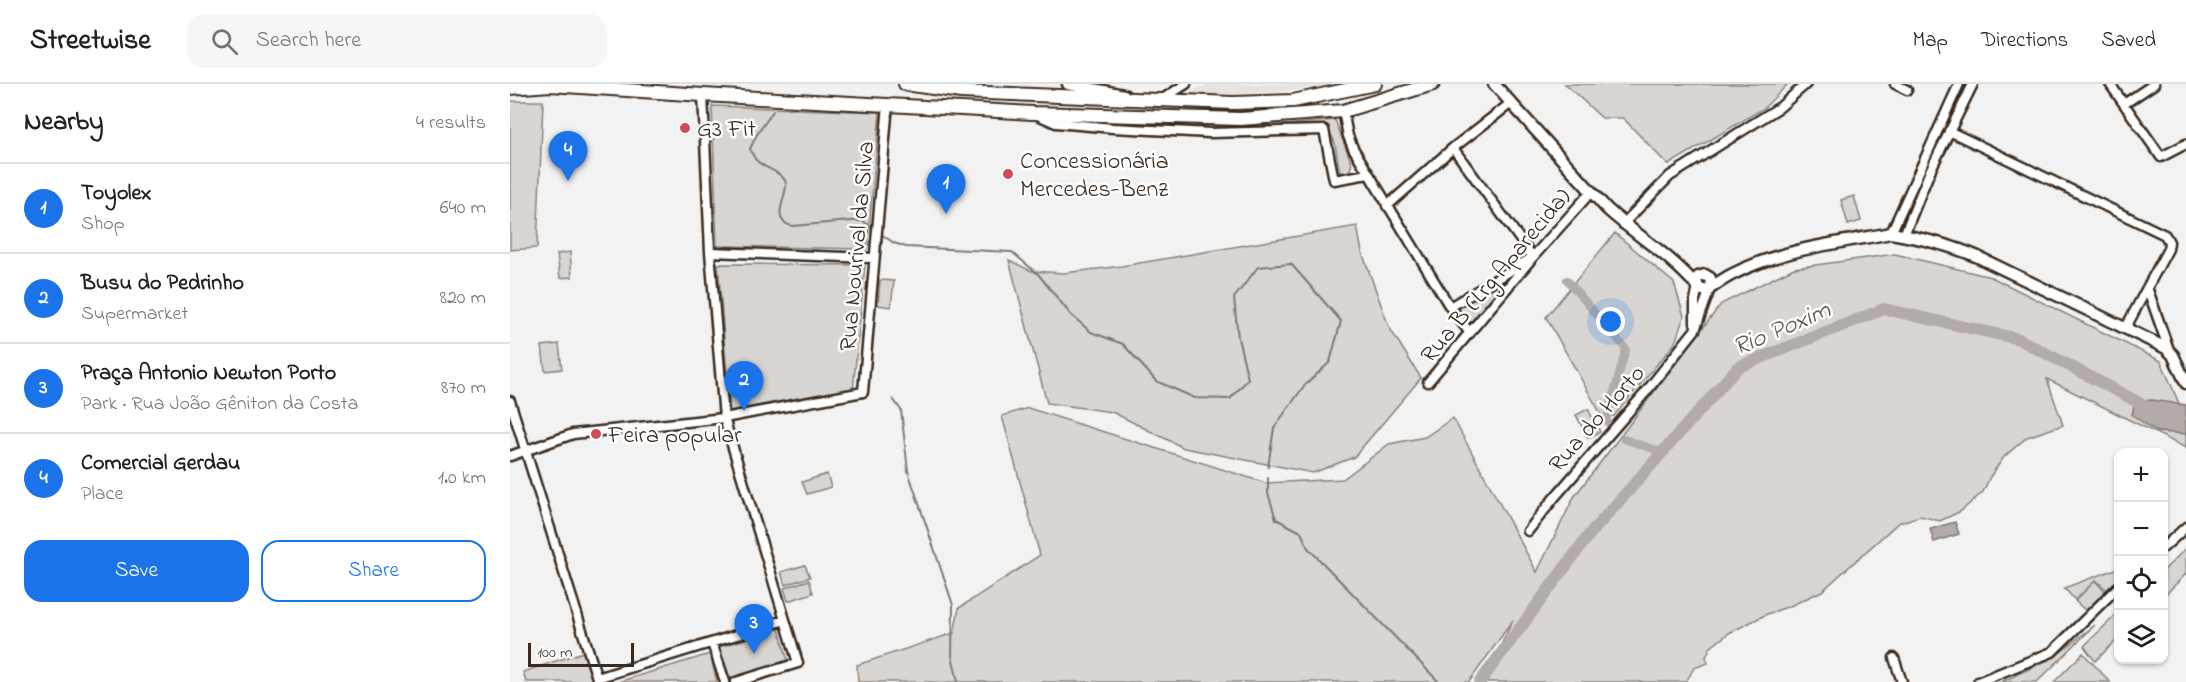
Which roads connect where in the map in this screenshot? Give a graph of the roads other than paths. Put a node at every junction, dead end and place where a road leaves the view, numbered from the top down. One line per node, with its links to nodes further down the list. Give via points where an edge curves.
1 (696, 84): 17 (main road)
2 (905, 84): 15 (main road, via 961,92)
3 (1068, 84): 18 (street)
4 (1186, 84): 18 (street)
5 (1375, 84): 18 (main road, via 1293,101)
6 (1433, 84): 22 (main road)
7 (1494, 84): 19 (street)
8 (1806, 84): 32 (street, via 1780,107 1670,176)
9 (1895, 84): 16 (street)
10 (1959, 84): 27 (street)
11 (1973, 84): 24 (street)
12 (2110, 84): 21 (street)
13 (2154, 84): 21 (street)
14 (510, 88): 17 (main road, via 550,85)
15 (1058, 90): 18 (main road)
16 (1907, 90)
17 (705, 92): 20 (main road); 35 (street)
18 (1160, 101)
19 (1511, 103): 26 (street); 30 (street)
20 (888, 104): 23 (main road); 37 (street, Rua Nourival da Silva)
21 (2124, 104): 25 (street, via 2162,158)
22 (1343, 111): 23 (main road, via 1241,119); 29 (street, via 1350,142)
23 (1033, 112): 29 (street, via 1056,123 1113,128 1210,133 1324,130 1334,180)
24 (1949, 131): 28 (street); 39 (street, via 2161,231 2169,245)
25 (2186, 144)
26 (1453, 148): 31 (street); 36 (street)
27 (1921, 168): 28 (street); 33 (street)
28 (1930, 171): 34 (street)
29 (1368, 174): 31 (street)
30 (1591, 192): 32 (street); 36 (street, Rua B (Lrg Aparecida))
31 (1387, 206): 40 (street)
32 (1623, 224): 38 (street)
33 (1891, 233): 34 (street); 38 (street, via 1792,253)
34 (1904, 235): 41 (street, via 1962,250)
35 (710, 252): 37 (street); 47 (street)
36 (1533, 257): 40 (street); 42 (street, Rua B (Lrg Aparecida))
37 (873, 258): 47 (street, Rua Nourival da Silva, via 863,392)
38 (1704, 283): 51 (street, Rua do Horto, via 1695,300 1695,330)
39 (2148, 290): 41 (street); 43 (street)
40 (1450, 307): 42 (street)
41 (2125, 329): 43 (street)
42 (1470, 333): 45 (street, Rua B (Lrg Aparecida))
43 (2169, 350): 44 (street)
44 (2185, 379)
45 (1428, 382)
46 (510, 401): 48 (street)
47 (724, 418): 48 (street, via 577,433); 54 (street)
48 (526, 451): 49 (street); 55 (street, via 597,678)
49 (510, 456)
50 (2186, 527): 52 (street)
51 (1528, 531)
52 (2168, 543)
53 (2114, 591): 60 (street, via 2052,652)
54 (785, 620): 55 (street); 58 (street, via 798,663)
55 (711, 643): 57 (street)
56 (1894, 658): 59 (street)
57 (725, 682)
58 (736, 682)
59 (1902, 682)
60 (1978, 682)

